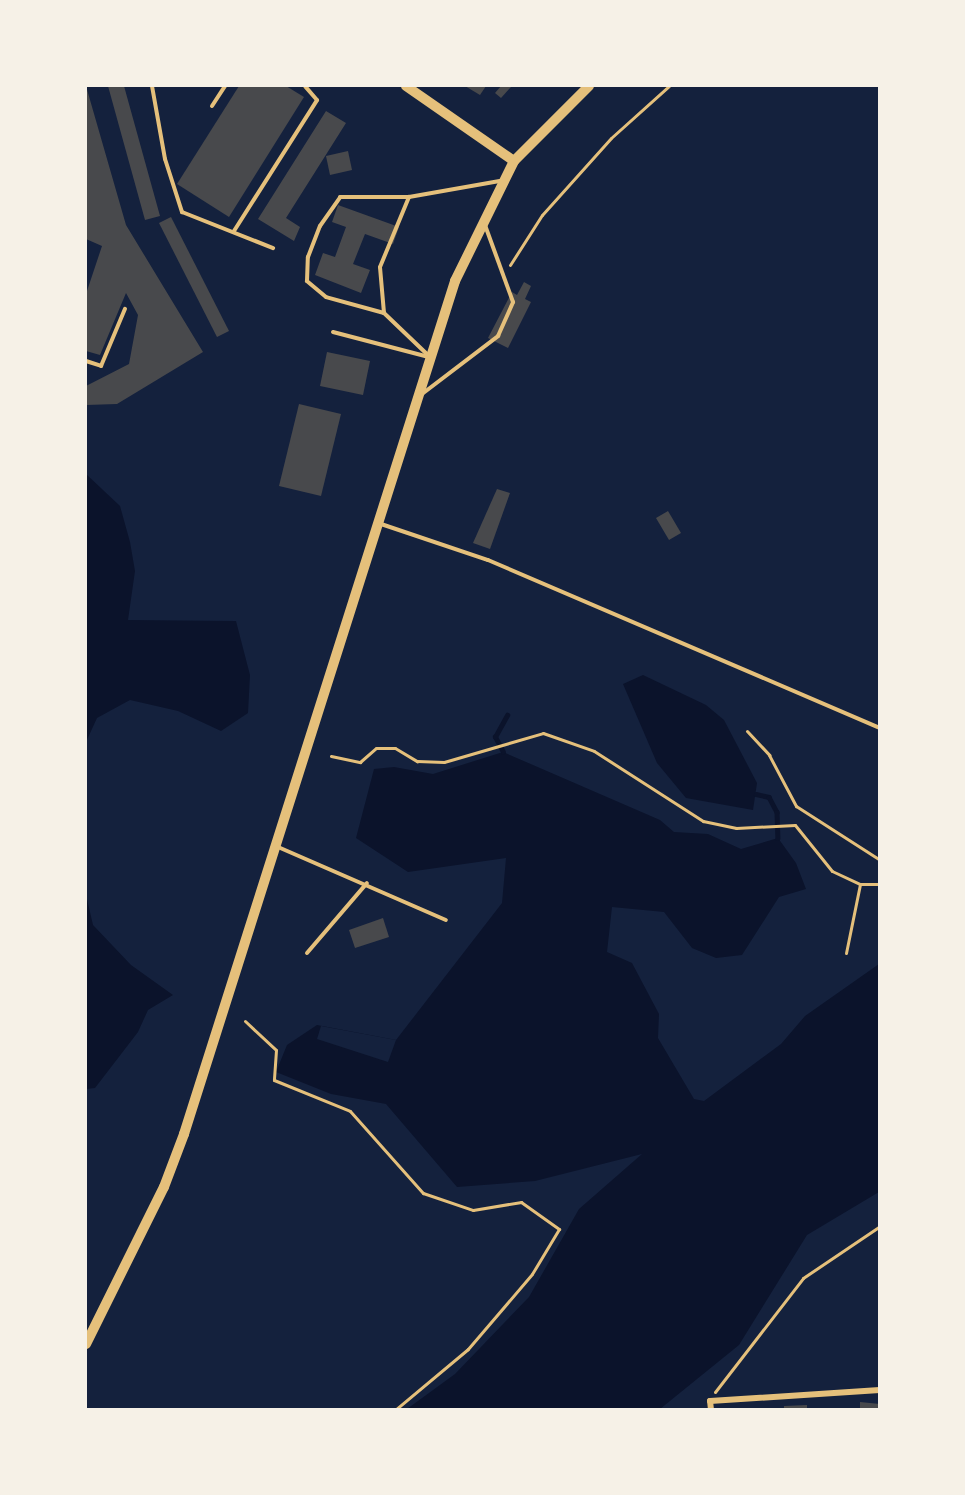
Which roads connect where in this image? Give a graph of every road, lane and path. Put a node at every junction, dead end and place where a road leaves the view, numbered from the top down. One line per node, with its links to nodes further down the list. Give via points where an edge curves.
1 (152, 86): 12 (lane, via 165,159 182,212)
2 (225, 86): 7 (lane)
3 (305, 86): 12 (lane, via 316,99)
4 (406, 86): 8 (main road)
5 (589, 86): 8 (main road)
6 (669, 86): 14 (path, via 611,138 542,215)
7 (212, 106)
8 (514, 161): 9 (main road)
9 (501, 181): 10 (lane); 11 (main road)
10 (409, 197): 16 (lane, via 380,267); 16 (lane, via 340,197 320,226 308,257 307,281 326,297)
11 (482, 217): 14 (lane); 18 (main road)
12 (234, 231): 13 (lane)
13 (273, 248)
14 (501, 276): 20 (lane, via 513,302 498,336)
15 (124, 309): 19 (lane, via 101,366)
16 (384, 313): 18 (lane)
17 (333, 332): 18 (lane)
18 (430, 357): 20 (main road)
19 (86, 361)
20 (417, 398): 21 (main road)
21 (378, 523): 22 (lane, via 488,560); 25 (main road)
22 (879, 728)
23 (747, 731): 26 (path, via 769,754 796,806)
24 (331, 756): 28 (path, via 360,762 376,748 395,748 417,761 444,762 543,733 594,752 703,821 736,828 795,825 832,871)
25 (278, 847): 27 (lane); 35 (main road, via 164,1186)
26 (879, 860)
27 (368, 883): 30 (lane); 31 (lane)
28 (860, 884): 29 (path); 32 (path)
29 (879, 884)
30 (446, 920)
31 (307, 953)
32 (846, 953)
33 (245, 1021): 38 (path, via 276,1050 274,1080 350,1111 423,1193 473,1210 521,1202 559,1229 532,1274 468,1349)
34 (879, 1226): 37 (path, via 803,1278 723,1375)
35 (86, 1344)
36 (879, 1390): 37 (street)
37 (710, 1401): 39 (street)
38 (395, 1410)
39 (711, 1410)

